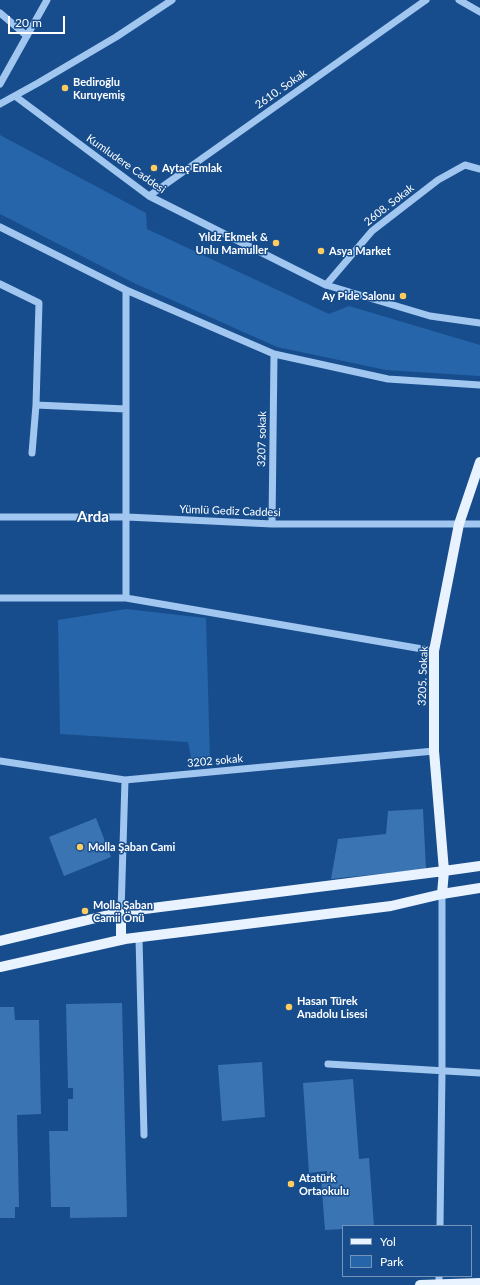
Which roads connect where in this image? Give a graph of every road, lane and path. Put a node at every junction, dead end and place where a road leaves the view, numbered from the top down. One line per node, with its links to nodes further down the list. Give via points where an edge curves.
1 (47, 0): 7 (street)
2 (172, 0): 9 (street, via 128,30)
3 (426, 0): 12 (street, 2610. Sokak)
4 (459, 0): 5 (street)
5 (480, 12)
6 (0, 13): 7 (street)
7 (27, 36): 8 (street)
8 (0, 84)
9 (15, 96): 10 (street); 12 (street, Kumludere Caddesi)
10 (0, 104)
11 (480, 169): 15 (street, 2608. Sokak, via 466,165 438,180 372,231)
12 (149, 196): 15 (street, Kumludere Caddesi)
13 (0, 226): 16 (street)
14 (0, 284): 20 (street, via 39,303)
15 (326, 285): 17 (street, Kumludere Caddesi, via 430,316)
16 (126, 290): 18 (street); 21 (street)
17 (480, 323)
18 (274, 354): 19 (street, via 388,379); 26 (street, 3207 sokak)
19 (480, 385)
20 (36, 405): 21 (street); 22 (street)
21 (126, 409): 25 (street)
22 (32, 453)
23 (480, 462): 27 (main road, 3205. Sokak)
24 (0, 517): 25 (street, Yümlü Gediz Caddesi)
25 (127, 517): 26 (street, Yümlü Gediz Caddesi); 30 (street)
26 (272, 524): 27 (street, Yümlü Gediz Caddesi)
27 (459, 524): 28 (street, Yümlü Gediz Caddesi); 31 (main road, 3205. Sokak)
28 (480, 524)
29 (0, 598): 30 (street)
30 (126, 598): 31 (street)
31 (434, 651): 32 (main road, 3205. Sokak)
32 (434, 751): 34 (street, 3202 sokak); 36 (main road, 3205. Sokak)
33 (0, 761): 34 (street, 3202 sokak)
34 (125, 780): 39 (street)
35 (480, 866): 36 (main road)
36 (444, 871): 38 (main road, 3205. Sokak); 39 (main road)
37 (480, 888): 38 (main road)
38 (442, 894): 40 (main road, via 392,906); 45 (street)
39 (121, 912): 41 (main road); 42 (main road)
40 (139, 938): 41 (main road); 47 (street)
41 (121, 940): 43 (main road)
42 (0, 941)
43 (0, 967)
44 (328, 1064): 45 (street)
45 (442, 1072): 46 (street); 48 (street)
46 (480, 1073)
47 (144, 1135)
48 (440, 1225)
49 (439, 1282): 50 (main road); 51 (main road)
50 (480, 1283)
51 (420, 1285)

